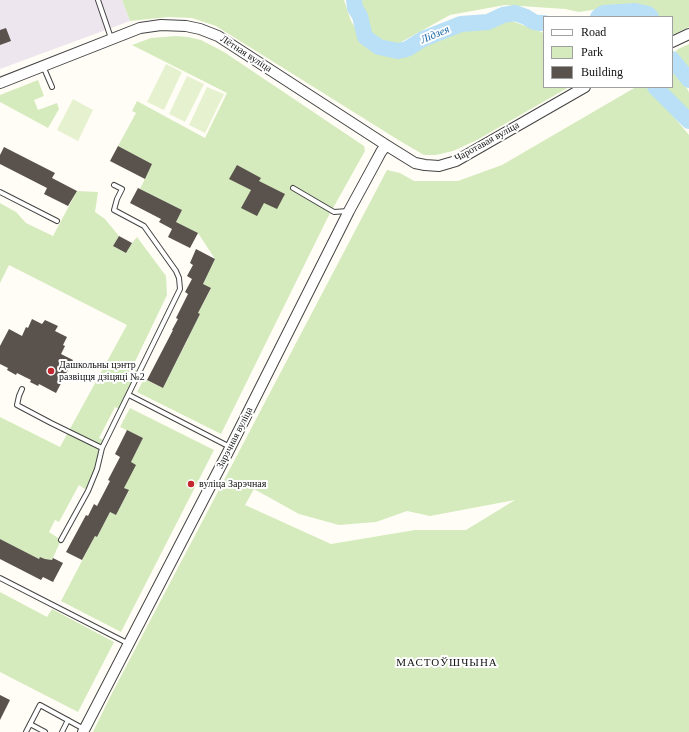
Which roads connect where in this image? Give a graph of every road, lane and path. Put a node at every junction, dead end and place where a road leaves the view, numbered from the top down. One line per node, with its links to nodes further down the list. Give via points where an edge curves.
1 (98, 0): 3 (lane)
2 (689, 34): 4 (street)
3 (112, 39): 5 (street, Лётная вуліца); 9 (street, Лётная вуліца, via 140,28 160,25 200,29 218,36)
4 (673, 42)
5 (43, 66): 6 (street, Лётная вуліца); 7 (lane)
6 (0, 83)
7 (52, 87)
8 (583, 88): 9 (street, Чаротавая вуліца, via 456,161 440,166 415,163)
9 (386, 145): 13 (street, Зарэчная вуліца)
10 (114, 185): 16 (lane, via 122,188 114,210 144,226 176,271 180,289)
11 (293, 188): 13 (lane, via 334,212)
12 (0, 192): 14 (lane)
13 (349, 211): 17 (street, Зарэчная вуліца)
14 (57, 221)
15 (22, 389): 18 (lane, via 17,405)
16 (128, 395): 17 (lane); 18 (lane)
17 (230, 447): 21 (street, Зарэчная вуліца)
18 (102, 448): 19 (lane, via 92,484)
19 (62, 540)
20 (0, 578): 21 (lane)
21 (129, 644): 24 (street, Зарэчная вуліца)
22 (68, 720): 23 (lane, via 40,705); 24 (lane); 27 (lane)
23 (30, 724): 25 (lane); 26 (lane)
24 (84, 731)
25 (26, 732)
26 (45, 732)
27 (62, 732)

